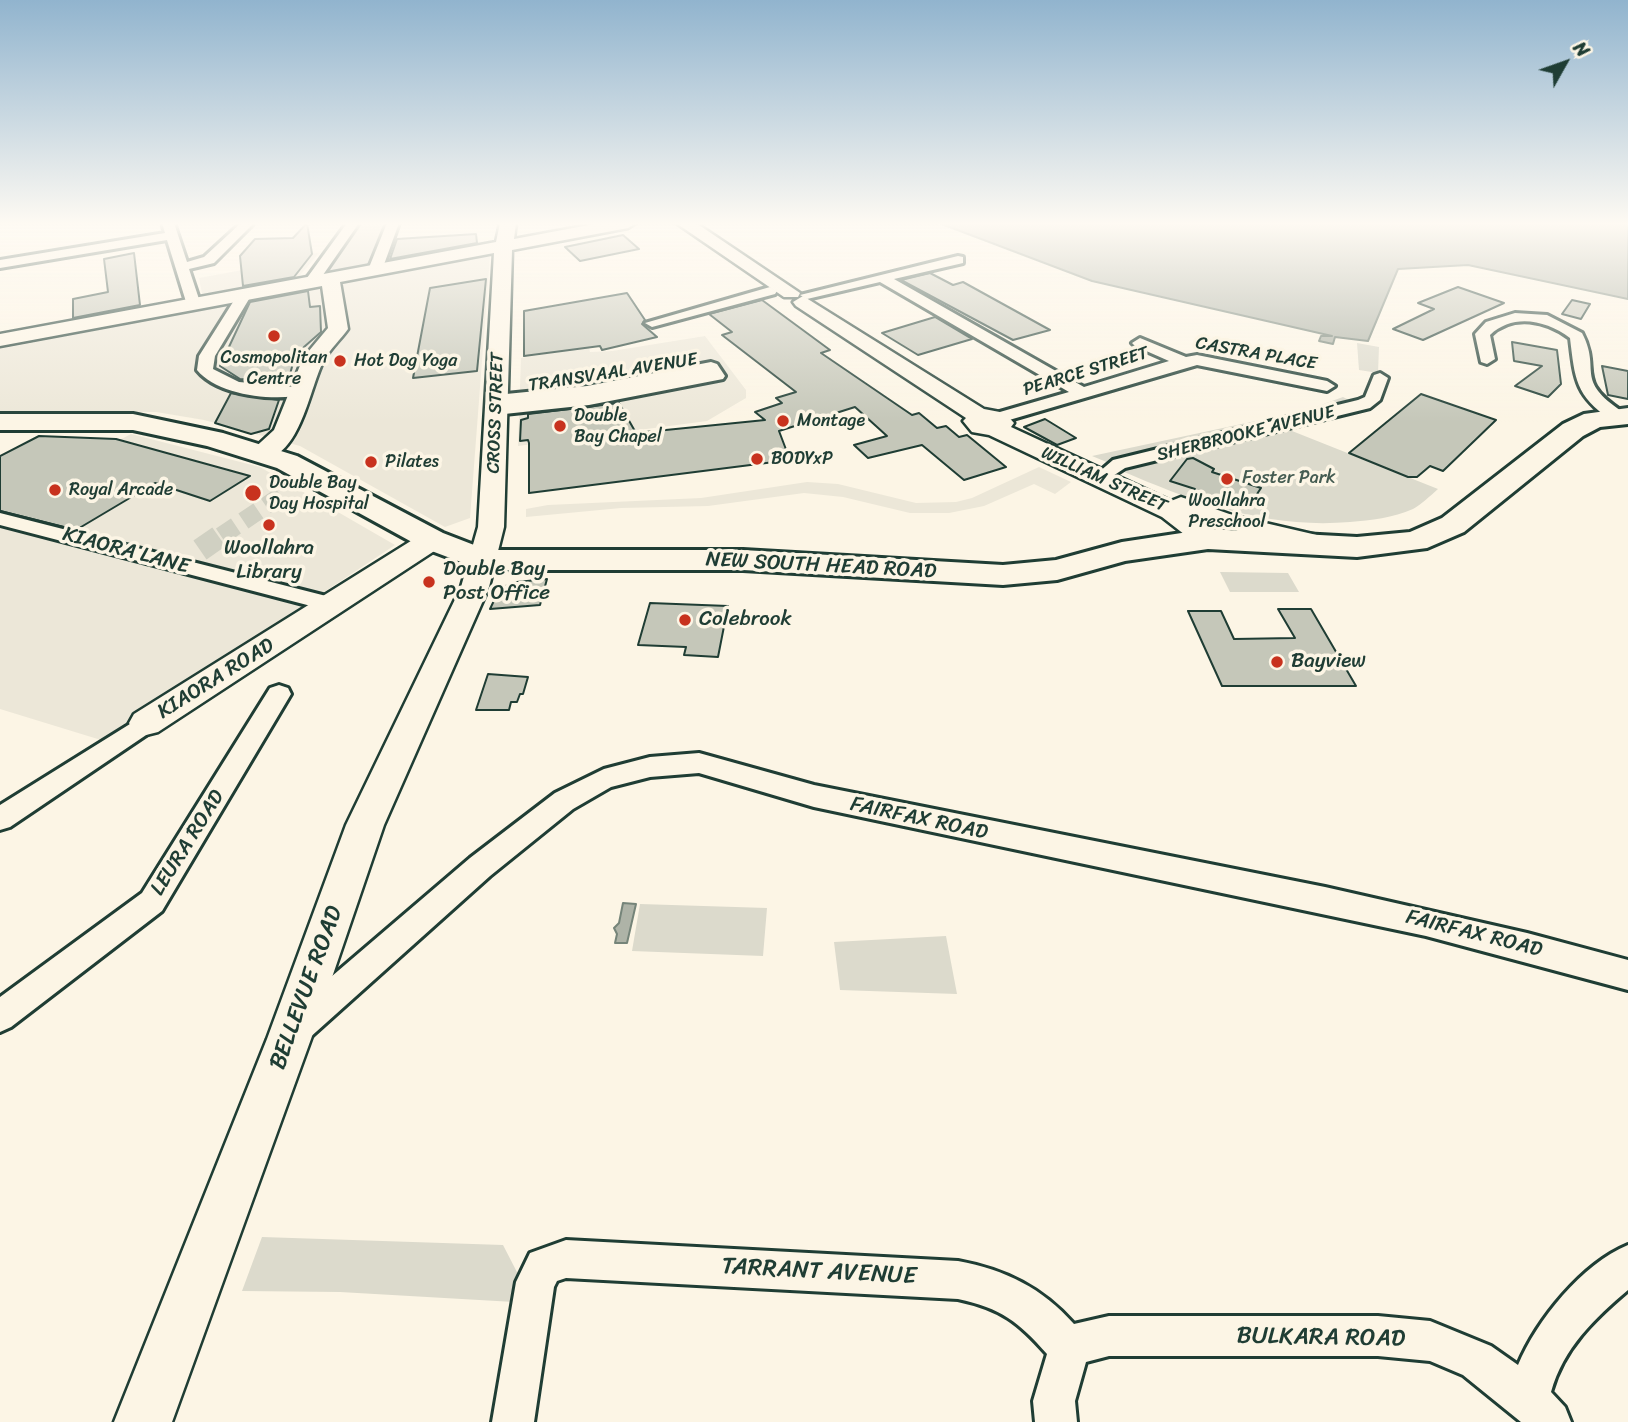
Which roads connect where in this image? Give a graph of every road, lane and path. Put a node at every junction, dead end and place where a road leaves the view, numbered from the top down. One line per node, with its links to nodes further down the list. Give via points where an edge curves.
1 (189, 289): 11 (street)
2 (274, 289): 9 (street)
3 (333, 289): 20 (street, via 338,329 314,358)
4 (502, 289): 22 (street, CROSS STREET)
5 (789, 289): 10 (street, WILLIAM STREET)
6 (834, 289): 10 (street)
7 (903, 289): 21 (street)
8 (770, 291): 12 (street)
9 (245, 295): 11 (street); 20 (street, via 204,366 211,376 245,387 274,393)
10 (801, 297): 24 (street, WILLIAM STREET)
11 (194, 304): 13 (street)
12 (652, 323)
13 (0, 340)
14 (1140, 343): 16 (street, CASTRA PLACE)
15 (1487, 359): 23 (street, via 1482,334 1507,318 1556,323 1577,336 1584,386 1591,400)
16 (1184, 362): 19 (street, CASTRA PLACE, via 1197,360); 21 (street, PEARCE STREET)
17 (677, 379): 22 (street, TRANSVAAL AVENUE, via 592,395)
18 (1380, 379): 27 (street, SHERBROOKE AVENUE, via 1372,400 1364,404 1119,464)
19 (1327, 386)
20 (300, 391): 26 (street, via 285,433)
21 (1083, 393): 24 (street, PEARCE STREET)
22 (496, 405): 33 (street, CROSS STREET, via 491,527)
23 (1622, 416): 31 (main road, NEW SOUTH HEAD ROAD, via 1594,420 1573,430 1488,499 1428,538 1401,544)
24 (991, 421): 27 (street, WILLIAM STREET)
25 (0, 422): 26 (main road, NEW SOUTH HEAD ROAD, via 134,422)
26 (261, 453): 30 (main road, NEW SOUTH HEAD ROAD, via 316,475)
27 (1108, 481): 29 (street, WILLIAM STREET, via 1185,518); 31 (street, via 1227,522)
28 (0, 519): 34 (street, KIAORA LANE)
29 (1208, 539): 31 (main road, NEW SOUTH HEAD ROAD); 33 (main road, NEW SOUTH HEAD ROAD, via 1122,552 1057,570 1003,575 744,559)
30 (432, 540): 33 (main road, NEW SOUTH HEAD ROAD); 35 (street, KIAORA ROAD)
31 (1328, 546)
32 (200, 550): 34 (street)
33 (482, 559): 41 (street, BELLEVUE ROAD, via 475,587 365,825)
34 (177, 565): 35 (street, KIAORA LANE)
35 (334, 605): 37 (street, KIAORA ROAD)
36 (279, 694): 40 (street, LEURA ROAD, via 152,902)
37 (146, 723): 38 (street, KIAORA ROAD)
38 (0, 819)
39 (1628, 975): 41 (street, FAIRFAX ROAD, via 1521,944 1355,906 814,796 699,763 650,767 604,779 564,801 480,867)
40 (0, 1016)
41 (292, 1031): 45 (street, BELLEVUE ROAD)
42 (1628, 1264): 44 (street, via 1553,1336 1538,1359)
43 (1069, 1349): 44 (street, BULKARA ROAD, via 1109,1336 1378,1336 1430,1341 1477,1360); 46 (street, TARRANT AVENUE, via 1034,1309 1012,1293 980,1283 566,1259 544,1266 535,1282); 47 (street, via 1054,1401)
44 (1539, 1410)
45 (144, 1422)
46 (513, 1422)
47 (1056, 1422)

